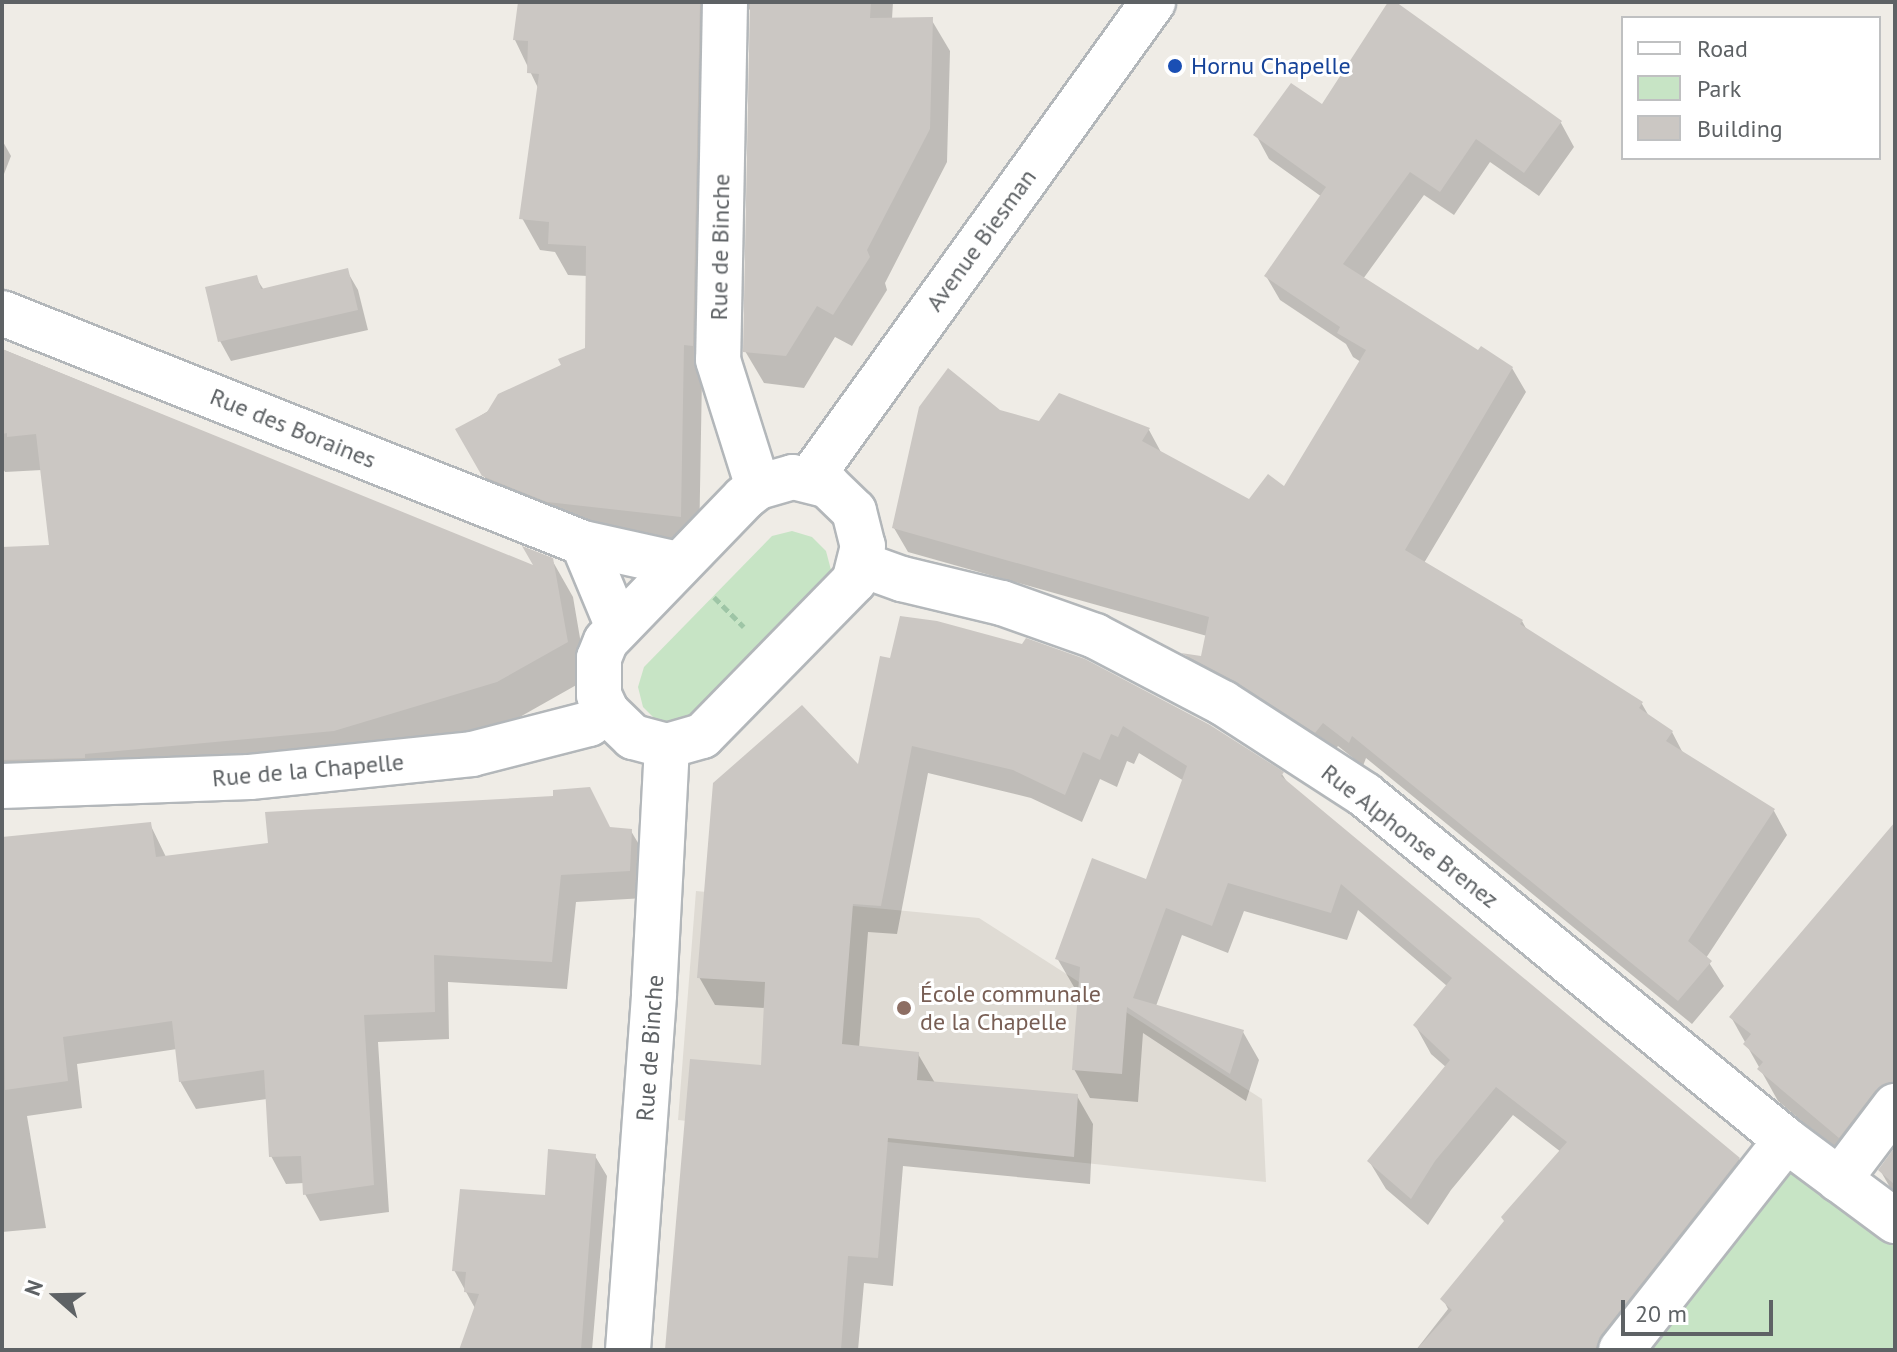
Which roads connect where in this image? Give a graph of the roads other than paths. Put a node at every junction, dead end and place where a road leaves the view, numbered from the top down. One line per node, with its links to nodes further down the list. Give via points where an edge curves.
1 (725, 2): 5 (street, Rue de Binche, via 718,360)
2 (1153, 2): 4 (street, Avenue Biesman)
3 (2, 313): 6 (street, Rue des Boraines)
4 (810, 479): 5 (street, via 775,480); 8 (street, via 828,486 854,511 863,546)
5 (758, 487): 7 (street)
6 (583, 543): 7 (street, Rue des Boraines); 9 (street)
7 (691, 552): 9 (street)
8 (860, 564): 11 (street, via 843,596 710,731); 14 (street, Rue Alphonse Brenez, via 1002,603 1095,636 1223,703 1365,795)
9 (618, 627): 10 (street, via 606,641 598,667 599,695)
10 (607, 712): 11 (street, via 633,737); 12 (street, Rue de la Chapelle, via 589,724 472,754 250,777)
11 (667, 746): 17 (street, Rue de Binche)
12 (2, 786)
13 (1895, 1106): 15 (street)
14 (1786, 1140): 15 (street, Rue Alphonse Brenez); 18 (street)
15 (1839, 1180): 16 (street, Rue Alphonse Brenez)
16 (1895, 1221)
17 (628, 1350)
18 (1621, 1350)

